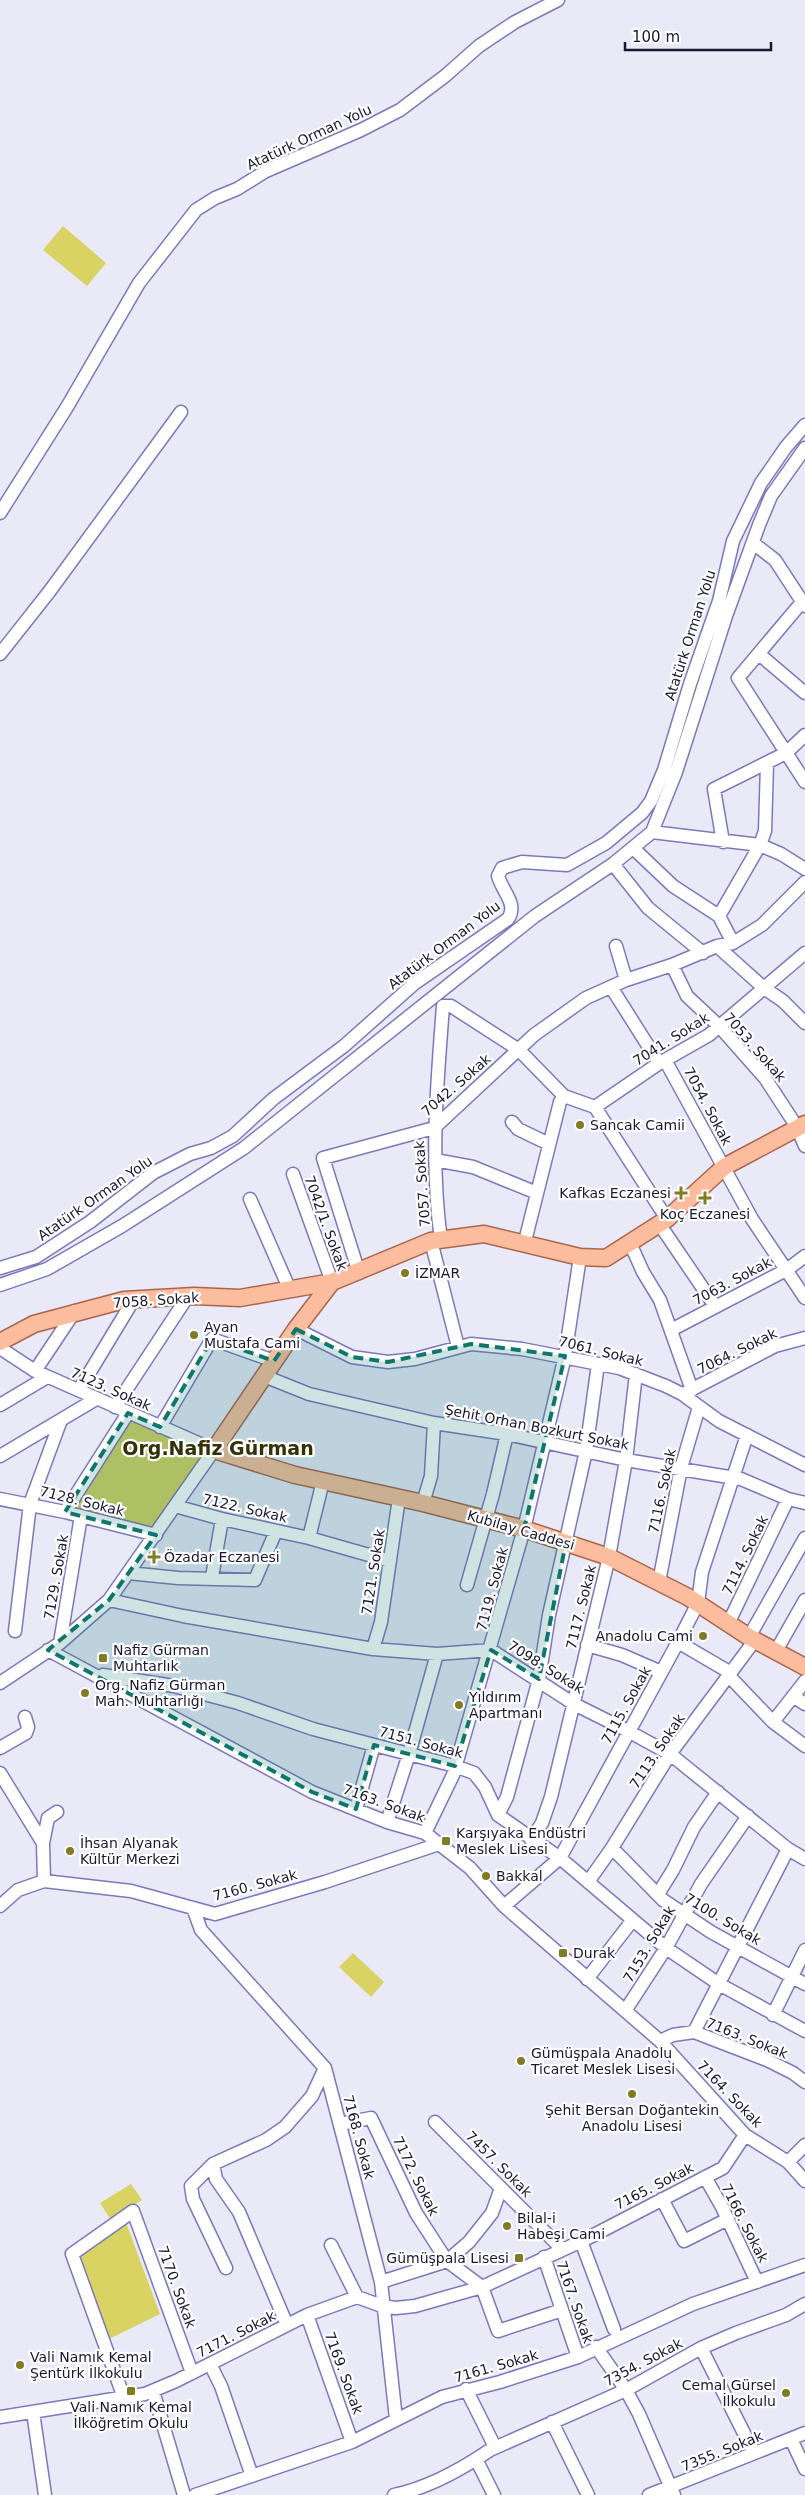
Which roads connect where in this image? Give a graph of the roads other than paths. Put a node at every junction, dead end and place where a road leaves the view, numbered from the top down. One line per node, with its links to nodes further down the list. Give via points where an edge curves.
1 (558, 0): 5 (street, Atatürk Orman Yolu, via 515,22 479,46 400,110 266,171 196,210 139,284)
2 (181, 412): 8 (street)
3 (805, 425): 55 (street, Atatürk Orman Yolu, via 761,483 733,541 719,601 664,770 651,801 642,813 606,843 567,865 522,862 502,868 498,876 513,912 508,919 415,983 344,1046 273,1099 234,1136 153,1173 90,1222 36,1257)
4 (805, 448): 6 (street, via 771,496)
5 (0, 513)
6 (753, 543): 7 (street, via 775,560); 15 (street, via 676,772)
7 (804, 604): 9 (street)
8 (0, 654)
9 (759, 654): 10 (street); 12 (street, via 738,678)
10 (805, 693)
11 (805, 735): 12 (street)
12 (786, 753): 13 (street); 14 (street)
13 (767, 764): 16 (street, via 714,789); 17 (street, via 765,831)
14 (805, 782)
15 (652, 832): 16 (street); 18 (street)
16 (723, 842): 17 (street)
17 (760, 846): 20 (street); 22 (street)
18 (633, 848): 19 (street); 22 (street, via 673,886)
19 (613, 864): 26 (street, via 648,908); 32 (street, via 535,916)
20 (805, 869)
21 (805, 882): 23 (street, 7042. Sokak, via 762,925)
22 (719, 916): 23 (street)
23 (734, 943): 25 (street, 7042. Sokak)
24 (616, 946): 29 (street)
25 (717, 946): 26 (street, 7042. Sokak); 31 (street)
26 (703, 953): 28 (street, 7042. Sokak)
27 (805, 953): 31 (street, 7041. Sokak)
28 (672, 965): 29 (street, 7042. Sokak); 34 (street, 7053. Sokak, via 687,996)
29 (626, 980): 30 (street, 7042. Sokak)
30 (611, 987): 35 (street, 7042. Sokak, via 586,998 534,1035); 36 (street, 7054. Sokak)
31 (764, 988): 33 (street); 34 (street, 7041. Sokak)
32 (439, 1002): 35 (street, via 451,1006); 41 (street, 7057. Sokak); 59 (street, via 244,1148 122,1226 47,1269)
33 (805, 1023)
34 (720, 1027): 36 (street, 7041. Sokak); 40 (street, 7053. Sokak)
35 (519, 1050): 37 (street); 41 (street, 7042. Sokak)
36 (662, 1062): 38 (street, 7041. Sokak); 45 (street, 7054. Sokak)
37 (564, 1096): 38 (street); 42 (street)
38 (595, 1107): 49 (street)
39 (512, 1122): 42 (street, via 518,1129)
40 (801, 1125): 43 (street, 7053. Sokak); 45 (main road, 7058. Sokak)
41 (434, 1128): 44 (street, 7057. Sokak); 57 (street, 7042. Sokak, via 323,1158)
42 (550, 1144): 47 (street)
43 (805, 1146)
44 (435, 1160): 47 (street, via 473,1167); 50 (street, 7057. Sokak)
45 (724, 1167): 49 (main road, 7058. Sokak); 56 (street, 7054. Sokak, via 752,1219)
46 (293, 1174): 58 (street, 7042/1. Sokak)
47 (537, 1193): 52 (street)
48 (250, 1199): 60 (street)
49 (664, 1222): 51 (main road, 7058. Sokak); 64 (street)
50 (436, 1240): 52 (main road, 7058. Sokak, via 484,1234); 57 (main road, 7058. Sokak); 70 (street)
51 (630, 1243): 54 (main road, 7058. Sokak, via 606,1258); 67 (street, via 660,1300)
52 (524, 1245): 54 (main road, 7058. Sokak)
53 (805, 1256): 56 (street, 7063. Sokak)
54 (580, 1257): 72 (street, 7119. Sokak)
55 (0, 1268)
56 (788, 1269): 62 (street, 7054. Sokak); 64 (street, 7063. Sokak)
57 (359, 1273): 58 (main road, 7058. Sokak)
58 (332, 1282): 60 (main road, 7058. Sokak); 66 (main road)
59 (0, 1285)
60 (289, 1288): 61 (main road, 7058. Sokak, via 240,1298)
61 (188, 1296): 63 (main road, 7058. Sokak); 82 (street)
62 (805, 1298)
63 (134, 1299): 65 (main road, 7058. Sokak); 78 (street)
64 (715, 1306): 67 (street, 7063. Sokak)
65 (75, 1312): 69 (main road, 7058. Sokak, via 34,1324); 75 (street)
66 (296, 1329): 70 (street, 7061. Sokak, via 352,1357 388,1362 415,1359); 73 (main road)
67 (671, 1330): 79 (street)
68 (805, 1338): 79 (street, 7064. Sokak, via 775,1346)
69 (0, 1342)
70 (458, 1347): 72 (street, 7061. Sokak, via 471,1344)
71 (0, 1348): 75 (street, 7123. Sokak)
72 (565, 1356): 74 (street, 7061. Sokak); 90 (street, 7119. Sokak)
73 (274, 1362): 77 (main road); 87 (street, via 212,1339)
74 (598, 1364): 76 (street, 7061. Sokak); 92 (street)
75 (41, 1374): 78 (street, 7123. Sokak); 81 (street)
76 (636, 1374): 79 (street, 7061. Sokak); 94 (street, 7117. Sokak)
77 (264, 1376): 86 (street, Şehit Orhan Bozkurt Sokak, via 309,1394); 91 (main road)
78 (79, 1390): 80 (street, 7123. Sokak)
79 (687, 1392): 83 (street, 7061. Sokak)
80 (96, 1399): 82 (street, 7123. Sokak); 85 (street)
81 (0, 1405)
82 (115, 1407): 84 (street, 7123. Sokak)
83 (699, 1408): 89 (street, 7061. Sokak); 96 (street, 7116. Sokak)
84 (128, 1413): 87 (street, 7123. Sokak); 106 (street)
85 (61, 1420): 93 (street); 104 (street)
86 (434, 1423): 88 (street, Şehit Orhan Bozkurt Sokak); 102 (street, via 431,1476)
87 (160, 1427): 91 (street, 7123. Sokak)
88 (507, 1434): 90 (street, Şehit Orhan Bozkurt Sokak); 108 (street)
89 (747, 1435): 95 (street, 7061. Sokak); 97 (street, 7115. Sokak)
90 (546, 1442): 92 (street, Şehit Orhan Bozkurt Sokak); 110 (street, 7119. Sokak)
91 (214, 1450): 98 (main road, Kubilay Caddesi); 105 (street)
92 (586, 1451): 94 (street, Şehit Orhan Bozkurt Sokak); 115 (street)
93 (0, 1456)
94 (626, 1460): 96 (street, Şehit Orhan Bozkurt Sokak); 116 (street, 7117. Sokak)
95 (805, 1465)
96 (681, 1468): 97 (street, Şehit Orhan Bozkurt Sokak); 120 (street, 7116. Sokak)
97 (733, 1478): 101 (street, Şehit Orhan Bozkurt Sokak); 124 (street, 7115. Sokak, via 702,1572)
98 (323, 1481): 99 (main road, Kubilay Caddesi); 113 (street)
99 (399, 1498): 102 (main road, Kubilay Caddesi); 117 (street, 7121. Sokak)
100 (0, 1499): 104 (street, 7128. Sokak)
101 (788, 1499): 103 (street, Şehit Orhan Bozkurt Sokak); 125 (street, 7114. Sokak)
102 (423, 1503): 108 (main road, Kubilay Caddesi)
103 (805, 1503)
104 (30, 1504): 106 (street, 7128. Sokak); 126 (street)
105 (175, 1506): 109 (street, 7122. Sokak); 112 (street)
106 (65, 1512): 107 (street, 7128. Sokak)
107 (81, 1516): 112 (street, 7128. Sokak); 129 (street, 7129. Sokak)
108 (486, 1518): 110 (main road, Kubilay Caddesi); 121 (street)
109 (222, 1519): 111 (street, 7122. Sokak); 119 (street)
110 (524, 1529): 115 (main road, Kubilay Caddesi); 133 (street, 7119. Sokak)
111 (276, 1530): 113 (street, 7122. Sokak); 119 (street, via 255,1580)
112 (156, 1535): 118 (street)
113 (309, 1538): 117 (street, 7122. Sokak)
114 (805, 1538): 127 (street, 7113. Sokak)
115 (566, 1542): 116 (main road, Kubilay Caddesi); 140 (street, via 549,1615)
116 (609, 1557): 120 (main road, Kubilay Caddesi); 130 (street, 7117. Sokak)
117 (390, 1561): 131 (street, 7121. Sokak, via 381,1622)
118 (128, 1573): 119 (street, via 178,1578); 122 (street)
119 (212, 1577)
120 (659, 1582): 124 (main road, Kubilay Caddesi)
121 (467, 1585)
122 (109, 1600): 129 (street); 131 (street, 7098. Sokak)
123 (805, 1600): 134 (street)
124 (698, 1603): 125 (main road, Kubilay Caddesi); 128 (street, 7115. Sokak)
125 (728, 1624): 127 (main road, Kubilay Caddesi)
126 (15, 1631)
127 (752, 1639): 134 (main road, Kubilay Caddesi); 139 (street, 7113. Sokak)
128 (678, 1642): 137 (street, 7115. Sokak); 139 (street)
129 (60, 1643): 132 (street)
130 (587, 1645): 137 (street, via 622,1655); 144 (street, 7117. Sokak)
131 (373, 1649): 135 (street, 7098. Sokak)
132 (48, 1650): 138 (street, 7163. Sokak); 142 (street)
133 (491, 1650): 135 (street, 7098. Sokak); 140 (street, 7098. Sokak); 154 (street, 7119. Sokak)
134 (776, 1651): 136 (main road, Kubilay Caddesi)
135 (437, 1654): 152 (street)
136 (805, 1667)
137 (661, 1672): 148 (street, 7115. Sokak)
138 (94, 1674): 149 (street, 7151. Sokak, via 174,1686); 157 (street, 7163. Sokak, via 312,1792)
139 (730, 1674): 147 (street); 153 (street, 7113. Sokak)
140 (539, 1680): 144 (street, 7098. Sokak); 159 (street, via 508,1797)
141 (805, 1681): 143 (street)
142 (0, 1683)
143 (793, 1696): 145 (street); 147 (street)
144 (574, 1704): 148 (street, 7098. Sokak); 163 (street, 7117. Sokak, via 551,1797 542,1823)
145 (805, 1704)
146 (25, 1717): 151 (street, via 26,1733)
147 (772, 1722): 150 (street)
148 (628, 1730): 153 (street, 7098. Sokak); 168 (street, 7115. Sokak)
149 (374, 1745): 152 (street, 7151. Sokak); 157 (street)
150 (805, 1746)
151 (0, 1748)
152 (409, 1754): 154 (street, 7151. Sokak); 161 (street)
153 (670, 1754): 156 (street, 7098. Sokak); 166 (street, 7113. Sokak)
154 (455, 1766): 159 (street, 7151. Sokak, via 474,1773 485,1787); 162 (street, 7119. Sokak)
155 (0, 1773): 164 (street)
156 (718, 1792): 160 (street, 7098. Sokak); 172 (street, via 694,1827 674,1870)
157 (356, 1809): 161 (street, 7163. Sokak)
158 (57, 1812): 164 (street, via 48,1818)
159 (498, 1815): 163 (street, 7151. Sokak)
160 (748, 1816): 167 (street, 7098. Sokak); 176 (street, 7153. Sokak)
161 (387, 1822): 162 (street, 7163. Sokak)
162 (425, 1833): 165 (street, 7163. Sokak)
163 (531, 1840): 168 (street, 7151. Sokak)
164 (43, 1843): 170 (street)
165 (440, 1844): 174 (street, 7163. Sokak, via 470,1868); 175 (street, 7160. Sokak, via 215,1914)
166 (612, 1848): 171 (street, 7113. Sokak); 172 (street, 7100. Sokak)
167 (788, 1849): 169 (street, 7098. Sokak); 178 (street)
168 (560, 1858): 171 (street, 7151. Sokak); 174 (street, 7115. Sokak)
169 (805, 1859)
170 (44, 1881): 173 (street, via 18,1890); 175 (street, 7160. Sokak, via 131,1891)
171 (588, 1882): 177 (street, 7151. Sokak)
172 (658, 1894): 176 (street, 7100. Sokak)
173 (0, 1906)
174 (504, 1906): 182 (street, 7163. Sokak)
175 (193, 1908): 190 (street, 7168. Sokak, via 200,1930)
176 (684, 1914): 178 (street, 7100. Sokak); 179 (street, 7153. Sokak)
177 (632, 1921): 179 (street, 7151. Sokak); 182 (street)
178 (738, 1946): 181 (street, 7100. Sokak); 183 (street)
179 (666, 1948): 183 (street, 7151. Sokak); 185 (street, 7153. Sokak)
180 (805, 1950): 181 (street)
181 (793, 1977): 184 (street, 7100. Sokak); 186 (street)
182 (587, 1979): 185 (street, 7163. Sokak)
183 (720, 1984): 186 (street, 7151. Sokak); 188 (street)
184 (805, 1984)
185 (625, 2011): 189 (street, 7163. Sokak)
186 (773, 2015): 187 (street, 7151. Sokak)
187 (805, 2031)
188 (694, 2032): 189 (street, 7163. Sokak); 191 (street, 7163. Sokak, via 767,2060)
189 (660, 2041): 194 (street, 7164. Sokak)
190 (325, 2068): 193 (street, 7168. Sokak); 197 (street, via 312,2096 285,2127 266,2140)
191 (805, 2082)
192 (435, 2122): 200 (street, 7457. Sokak)
193 (340, 2124): 207 (street, 7172. Sokak, via 371,2118 416,2213); 210 (street, 7168. Sokak)
194 (745, 2135): 196 (street, 7164. Sokak); 198 (street, 7165. Sokak, via 723,2168)
195 (805, 2145): 196 (street)
196 (788, 2162): 199 (street, 7164. Sokak)
197 (213, 2164): 209 (street, via 191,2186 193,2199); 218 (street, via 216,2179 239,2212)
198 (704, 2177): 201 (street, 7165. Sokak); 202 (street, 7166. Sokak)
199 (805, 2181)
200 (501, 2188): 205 (street, 7457. Sokak); 207 (street, via 492,2213 470,2242)
201 (662, 2199): 202 (street, via 684,2241); 203 (street, 7165. Sokak)
202 (728, 2219): 211 (street, 7166. Sokak)
203 (581, 2241): 205 (street, 7165. Sokak); 219 (street)
204 (331, 2246): 213 (street)
205 (562, 2249): 206 (street, 7165. Sokak)
206 (544, 2257): 212 (street, 7165. Sokak); 216 (street, 7167. Sokak)
207 (447, 2261): 210 (street); 212 (street, 7172. Sokak)
208 (805, 2265): 211 (street, 7161. Sokak)
209 (226, 2268)
210 (381, 2282): 215 (street, 7168. Sokak)
211 (757, 2282): 220 (street, 7161. Sokak, via 693,2304)
212 (482, 2286): 215 (street, via 415,2306); 216 (street, via 498,2332)
213 (357, 2297): 215 (street); 217 (street, 7171. Sokak)
214 (805, 2304): 221 (street, 7354. Sokak, via 786,2315)
215 (382, 2306): 231 (street, 7168. Sokak)
216 (562, 2310): 222 (street, 7167. Sokak)
217 (307, 2315): 218 (street, 7171. Sokak); 235 (street, 7169. Sokak)
218 (287, 2325): 223 (street, 7171. Sokak)
219 (614, 2329)
220 (596, 2347): 222 (street, 7161. Sokak); 227 (street)
221 (701, 2348): 227 (street, 7354. Sokak); 237 (street)
222 (578, 2356): 225 (street, 7161. Sokak, via 500,2382)
223 (210, 2364): 224 (street, 7171. Sokak); 240 (street, via 221,2386)
224 (192, 2373): 226 (street, 7171. Sokak); 228 (street, 7170. Sokak, via 133,2210 72,2254)
225 (466, 2389): 231 (street, 7161. Sokak); 236 (street)
226 (153, 2390): 228 (street, 7171. Sokak); 243 (street)
227 (626, 2390): 232 (street, 7354. Sokak); 241 (street)
228 (124, 2398): 229 (street, 7171. Sokak)
229 (33, 2412): 230 (street, 7171. Sokak); 242 (street)
230 (0, 2418)
231 (396, 2419): 235 (street, 7161. Sokak)
232 (552, 2422): 236 (street, 7354. Sokak); 247 (street)
233 (805, 2433): 234 (street, 7355. Sokak)
234 (791, 2439): 237 (street, 7355. Sokak); 239 (street)
235 (352, 2442): 240 (street, 7161. Sokak)
236 (495, 2447): 238 (street, 7354. Sokak)
237 (754, 2453): 241 (street, 7355. Sokak)
238 (476, 2459): 245 (street, 7354. Sokak, via 414,2491); 246 (street)
239 (805, 2469)
240 (252, 2476): 244 (street, 7161. Sokak)
241 (673, 2491): 248 (street, 7355. Sokak)
242 (45, 2495)
243 (184, 2495)
244 (195, 2495)
245 (394, 2495)
246 (494, 2495)
247 (588, 2495)
248 (649, 2495)

